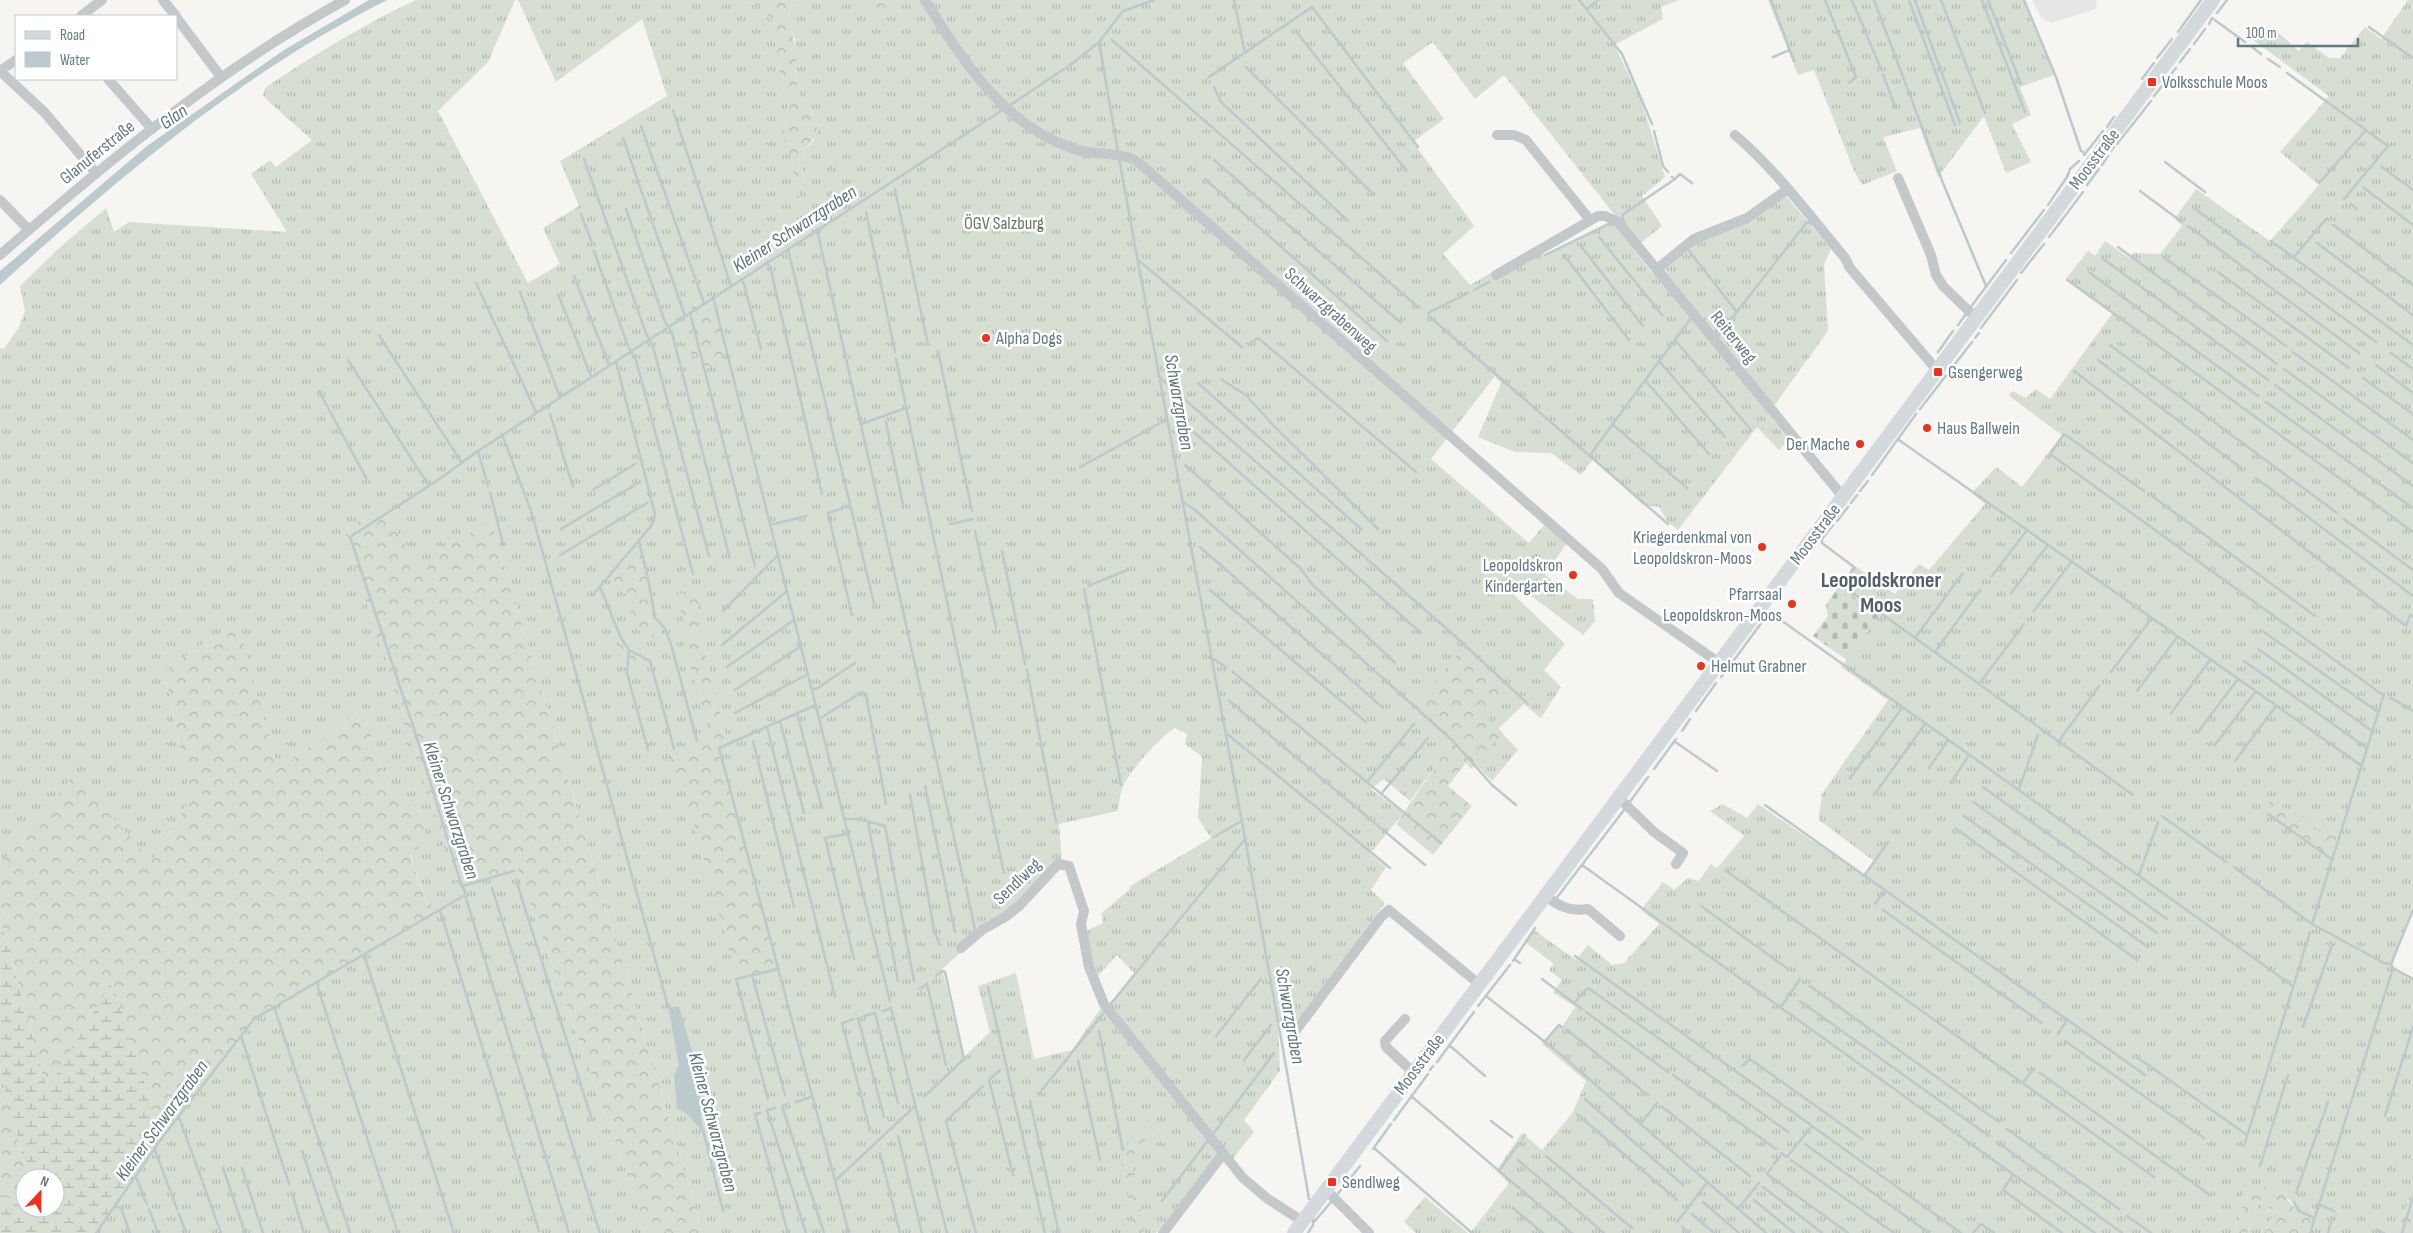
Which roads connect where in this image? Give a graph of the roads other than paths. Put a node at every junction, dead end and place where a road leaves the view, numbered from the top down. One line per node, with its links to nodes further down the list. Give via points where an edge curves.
1 (102, 0): 7 (street)
2 (164, 0): 8 (street)
3 (345, 0): 6 (street, Glanuferstraße)
4 (925, 0): 29 (street, Schwarzgrabenweg, via 967,66 1005,108 1043,134 1074,149 1134,159 1146,168 1602,569 1619,593)
5 (2213, 0): 26 (street, Moosstraße)
6 (326, 4): 12 (street, Glanuferstraße)
7 (82, 15)
8 (175, 15)
9 (178, 20): 12 (street)
10 (15, 61): 11 (street)
11 (0, 71): 17 (street, via 45,113)
12 (221, 77): 14 (street, Glanuferstraße)
13 (109, 80): 14 (street)
14 (152, 129): 17 (street, Glanuferstraße)
15 (1497, 135): 21 (street, via 1514,135 1526,140)
16 (1735, 136): 19 (street)
17 (96, 173): 22 (street, Glanuferstraße)
18 (1898, 178): 26 (street, via 1931,255 1936,275)
19 (1788, 189): 24 (street, via 1747,218 1694,240); 27 (street)
20 (0, 200): 22 (street)
21 (1590, 220): 24 (street, Reiterweg, via 1605,216 1618,222); 25 (street, Reiterweg)
22 (29, 230): 23 (street, Glanuferstraße)
23 (0, 255)
24 (1657, 269): 28 (street, Reiterweg)
25 (1496, 275)
26 (1975, 318): 27 (street, Moosstraße)
27 (1936, 369): 28 (street, Moosstraße)
28 (1843, 497): 29 (street, Moosstraße)
29 (1718, 662): 30 (street, Moosstraße)
30 (1618, 797): 31 (street, via 1654,832 1683,853); 32 (street, Moosstraße)
31 (1676, 864)
32 (1545, 896): 33 (street, via 1575,911 1588,909); 35 (street, Moosstraße)
33 (1620, 936)
34 (961, 948): 39 (street, Sendlweg, via 1018,906 1058,864 1069,866 1084,911 1082,924 1089,967 1104,1004)
35 (1479, 984): 37 (street, via 1389,910); 38 (street, Moosstraße)
36 (1404, 1019): 38 (street, via 1385,1041 1386,1047)
37 (1293, 1034)
38 (1413, 1072): 40 (street, Moosstraße)
39 (1223, 1154): 41 (street, Sendlweg, via 1243,1178); 42 (street)
40 (1326, 1190): 41 (street, Moosstraße); 44 (street)
41 (1302, 1221): 43 (street, Moosstraße)
42 (1163, 1233)
43 (1294, 1233)
44 (1369, 1233)

